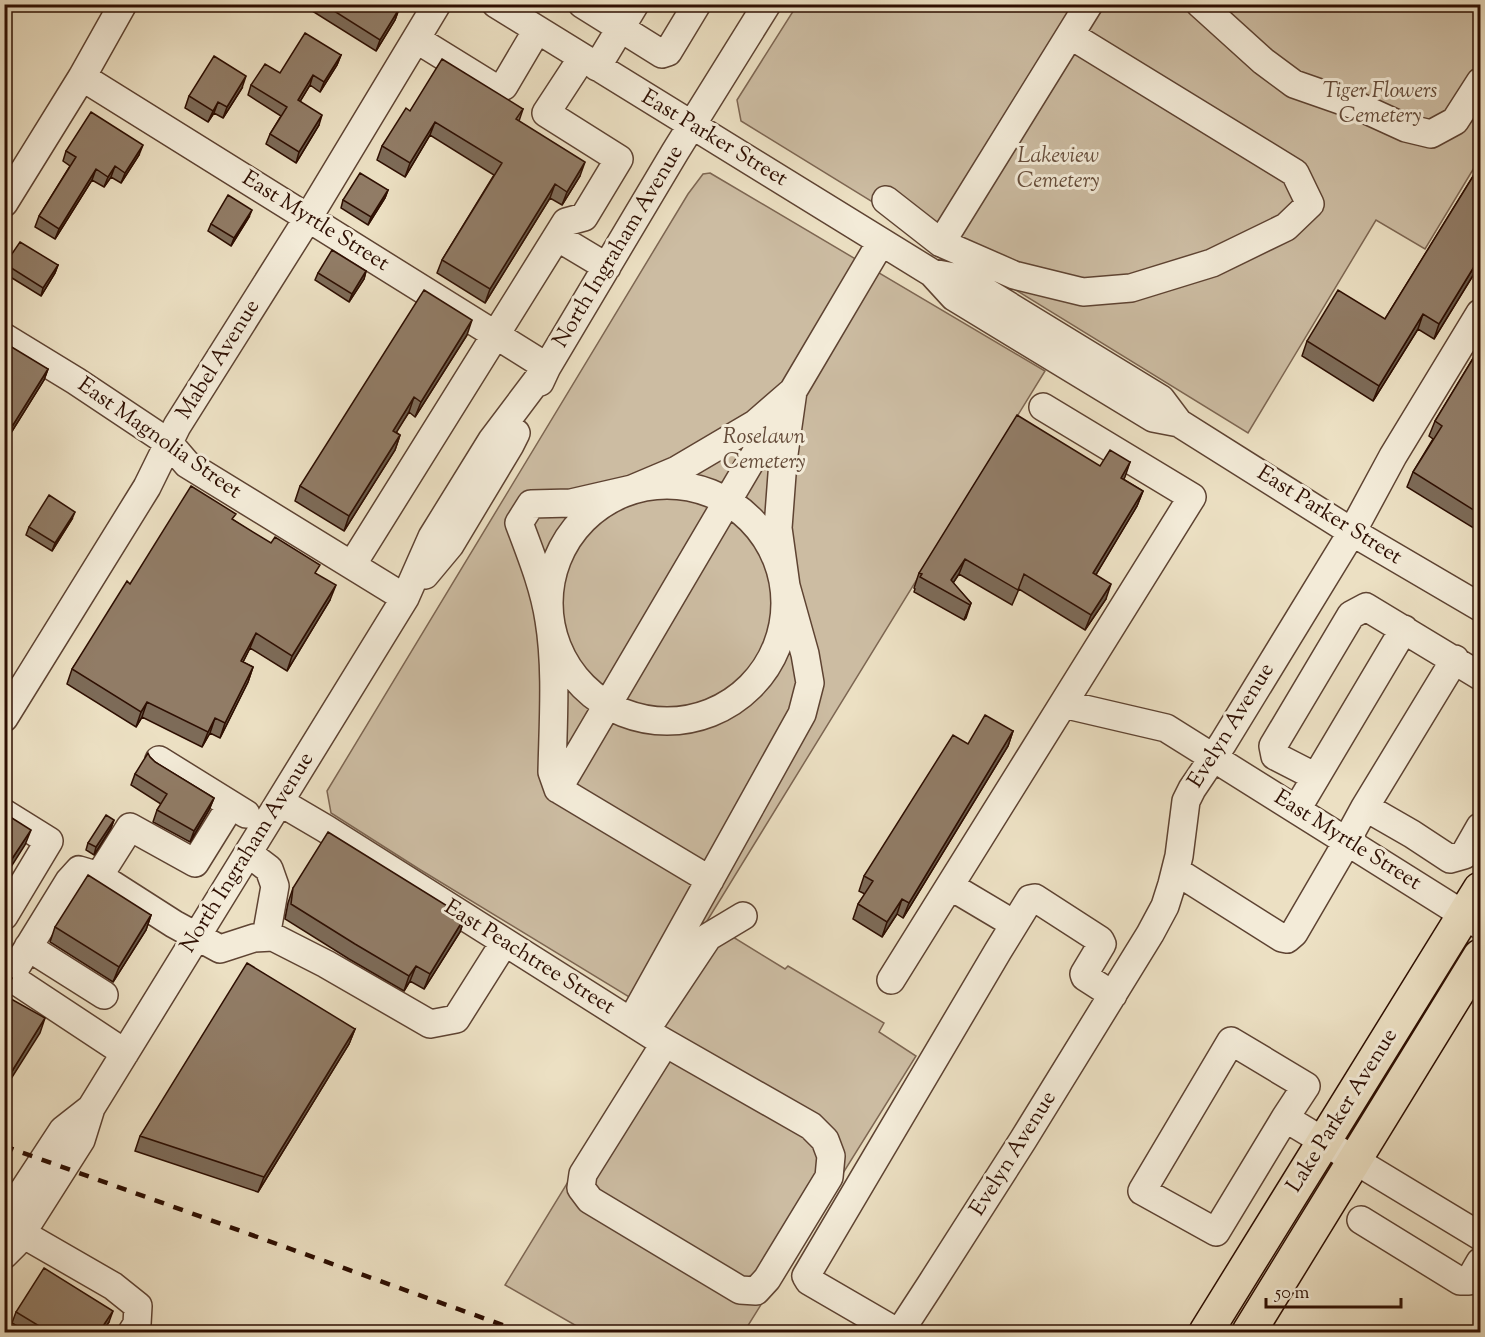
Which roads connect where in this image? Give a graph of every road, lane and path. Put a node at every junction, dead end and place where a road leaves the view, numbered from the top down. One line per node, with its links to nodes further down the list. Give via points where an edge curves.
1 (123, 4): 15 (street)
2 (437, 4): 13 (street, Mabel Avenue)
3 (496, 4): 11 (street, East Parker Street)
4 (582, 4): 10 (street)
5 (635, 4): 10 (street)
6 (697, 4): 10 (street, via 668,52 662,54)
7 (767, 4): 17 (street, North Ingraham Avenue)
8 (1089, 4): 12 (street)
9 (1200, 4): 16 (street, via 1294,84 1359,106 1406,128 1431,134 1455,120)
10 (620, 28): 14 (street)
11 (537, 30): 13 (street, via 504,86 492,86); 14 (street, East Parker Street)
12 (1070, 35): 27 (street); 27 (street, via 1295,173 1310,204 1286,227 1212,263 1131,288 1083,292 1014,275)
13 (416, 39): 23 (street, Mabel Avenue)
14 (589, 62): 17 (street, East Parker Street); 18 (street, via 546,113)
15 (82, 77): 22 (street); 23 (street, East Myrtle Street)
16 (1480, 82)
17 (692, 125): 19 (street, North Ingraham Avenue); 26 (street, East Parker Street)
18 (619, 159): 19 (street); 20 (street)
19 (657, 182): 24 (street, North Ingraham Avenue)
20 (596, 197): 24 (street); 25 (street, via 584,217 566,222)
21 (886, 200): 27 (street)
22 (4, 202)
23 (308, 218): 30 (street, East Myrtle Street); 35 (street, Mabel Avenue)
24 (635, 220): 28 (street, North Ingraham Avenue)
25 (556, 237): 28 (street); 30 (street)
26 (881, 242): 33 (street); 38 (street, East Parker Street, via 932,273 965,279 1161,399 1179,423)
27 (941, 243)
28 (607, 267): 32 (street, North Ingraham Avenue)
29 (1480, 313): 38 (street, Evelyn Avenue)
30 (496, 335): 32 (street, East Myrtle Street); 39 (street)
31 (4, 336): 35 (street, East Magnolia Street)
32 (547, 367): 41 (street, North Ingraham Avenue, via 510,445 450,544)
33 (793, 391): 36 (street, via 755,424 677,470); 37 (street); 40 (street, via 778,528)
34 (1043, 407): 48 (street, via 1192,497)
35 (169, 443): 39 (street, East Magnolia Street, via 187,464); 47 (street, Mabel Avenue, via 147,487)
36 (632, 489): 37 (street, via 675,485 697,488); 43 (street, via 601,504 570,535 558,554 549,586); 43 (street, via 570,503 531,504 525,513 519,523)
37 (728, 501): 40 (street, via 755,523 775,552); 49 (street)
38 (1352, 532): 42 (street, East Parker Street); 51 (street, Evelyn Avenue)
39 (352, 565): 41 (street, East Magnolia Street)
40 (786, 586): 49 (street, via 785,624 772,660 749,690 718,712 681,722 643,720); 68 (street, via 810,683 802,714)
41 (405, 598): 55 (street, North Ingraham Avenue)
42 (1480, 607)
43 (549, 619): 49 (street, via 559,654 579,683); 54 (street, via 553,656 552,772)
44 (1404, 629): 45 (street); 53 (street); 53 (street, via 1366,608 1351,615 1273,746 1275,756)
45 (1455, 659): 46 (street); 57 (street)
46 (1480, 675)
47 (12, 688): 50 (street, Mabel Avenue)
48 (1063, 704): 51 (street, East Myrtle Street, via 1166,728); 69 (street)
49 (607, 706): 54 (street)
50 (4, 718)
51 (1214, 757): 58 (street, East Myrtle Street); 65 (street, Evelyn Avenue, via 1186,801)
52 (159, 760): 56 (street)
53 (1316, 777): 58 (street)
54 (558, 789): 68 (street)
55 (280, 802): 60 (street, North Ingraham Avenue); 76 (street, East Peachtree Street)
56 (231, 805): 60 (street); 64 (street)
57 (1365, 807): 61 (street, via 1450,859 1464,855); 62 (street)
58 (1297, 809): 62 (street, East Myrtle Street)
59 (4, 813): 71 (street, via 49,841)
60 (265, 826): 63 (street, North Ingraham Avenue)
61 (1480, 827)
62 (1347, 842): 65 (street, via 1287,939); 70 (street, East Myrtle Street)
63 (248, 853): 67 (street, North Ingraham Avenue); 75 (street, via 269,869 275,886)
64 (195, 863): 66 (street, via 136,819); 67 (street)
65 (1176, 871): 82 (street, Evelyn Avenue, via 1165,906)
66 (99, 876): 74 (street); 77 (street, via 80,870)
67 (232, 880): 74 (street, North Ingraham Avenue)
68 (710, 880): 83 (street, via 638,1008)
69 (950, 886): 73 (street); 80 (street)
70 (1475, 909): 86 (main road, Lake Parker Avenue)
71 (4, 916)
72 (743, 916): 83 (street, via 708,937 654,1018)
73 (1014, 924): 82 (street, via 1030,899 1035,898 1100,940 1102,944 1084,974); 82 (street, Evelyn Avenue, via 806,1276 809,1281 895,1331 901,1330)
74 (197, 937): 75 (street, via 220,949); 84 (street, North Ingraham Avenue)
75 (266, 937): 76 (street, via 326,964 430,1024 456,1019)
76 (504, 943): 83 (street, East Peachtree Street)
77 (28, 947): 79 (street); 81 (street)
78 (1480, 956): 87 (main road, Lake Parker Avenue)
79 (7, 975): 84 (street)
80 (891, 980)
81 (104, 995)
82 (1113, 995)
83 (652, 1035): 83 (street, East Peachtree Street, via 811,1126 825,1140 831,1156 829,1177 756,1291 741,1290 590,1200 581,1188 583,1174)
84 (124, 1053): 89 (street, North Ingraham Avenue, via 91,1108 81,1140)
85 (1285, 1118): 85 (street, via 1306,1086 1231,1041 1142,1191 1216,1232); 86 (street)
86 (1324, 1142): 87 (street); 94 (main road, Lake Parker Avenue)
87 (1355, 1160): 90 (street); 95 (main road, Lake Parker Avenue)
88 (1361, 1220): 92 (street, via 1460,1281 1469,1281)
89 (13, 1227): 91 (street, North Ingraham Avenue, via 15,1244); 93 (street, via 113,1286 138,1306 137,1324)
90 (1480, 1236)
91 (4, 1255)
92 (1480, 1262)
93 (132, 1332)
94 (1206, 1332)
95 (1249, 1332)

